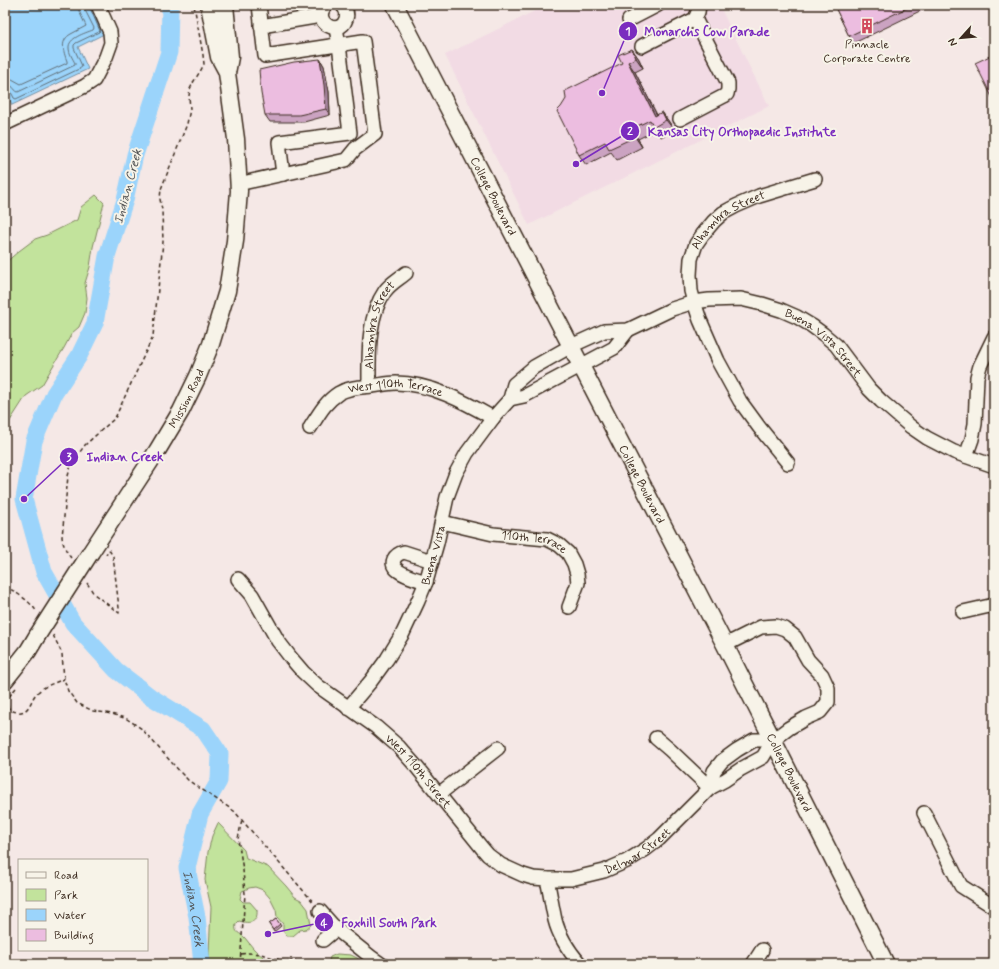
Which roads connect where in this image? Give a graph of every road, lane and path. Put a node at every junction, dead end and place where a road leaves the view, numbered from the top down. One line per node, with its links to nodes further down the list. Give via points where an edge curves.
1 (98, 5): 19 (street, via 110,32 111,43 94,80)
2 (194, 5): 41 (path, via 204,64 190,89 187,124 161,189 163,242 152,336 114,418 85,445 71,465 62,537 65,549)
3 (209, 5): 17 (main road, Mission Road, via 219,57)
4 (225, 5): 17 (main road, Mission Road, via 230,57)
5 (259, 5): 13 (street)
6 (395, 5): 29 (main road, College Boulevard)
7 (658, 5): 12 (street)
8 (699, 5): 11 (street)
9 (347, 6): 14 (street, via 346,21)
10 (324, 11): 13 (street); 14 (street, via 322,20 328,26)
11 (695, 19): 16 (street); 18 (street, via 721,68 728,89 724,96)
12 (629, 20)
13 (262, 26): 15 (street, via 265,56)
14 (336, 28): 15 (street)
15 (339, 45): 20 (street); 21 (street, via 363,41 375,134)
16 (642, 46)
17 (227, 73): 24 (main road, Mission Road, via 236,139)
18 (680, 119)
19 (5, 124)
20 (350, 133): 21 (street); 22 (street, via 279,142)
21 (362, 144): 22 (street, via 346,160)
22 (283, 174): 24 (street)
23 (816, 179): 26 (street, Alhambra Street, via 759,196 723,213 714,221 696,244 691,259 691,291)
24 (238, 184): 50 (main road, Mission Road, bridge, via 235,241 227,291 198,376 182,410 91,552)
25 (406, 274): 31 (street, Alhambra Street, via 385,291 375,314 370,348)
26 (694, 302): 27 (street, Buena Vista Street, via 672,309); 35 (street, Buena Vista Street, via 741,300 762,304 797,317 836,346 869,389 911,427 927,438); 36 (street, Alhambra Street, via 718,361 740,401)
27 (628, 330): 29 (street, Buena Vista Street, via 604,331); 30 (street, Buena Vista Street, via 614,348)
28 (994, 337): 35 (street, via 977,377 972,439)
29 (571, 346): 30 (main road, College Boulevard); 32 (street, Buena Vista, via 534,367 514,384)
30 (582, 366): 32 (street, via 524,396); 51 (main road, College Boulevard)
31 (369, 386): 33 (street, West 110th Terrace, via 397,383 416,385 443,393); 34 (street, West 110th Terrace, via 338,393 325,404)
32 (510, 399): 33 (street, Buena Vista)
33 (493, 418): 38 (street, Buena Vista, via 467,453 456,473 447,497)
34 (310, 428)
35 (966, 456): 37 (street, Buena Vista Street)
36 (788, 464)
37 (994, 466)
38 (442, 522): 40 (street, Buena Vista); 47 (street, 110th Terrace, via 493,534 547,539 559,545 568,553 577,574 578,583)
39 (109, 550): 43 (path, via 113,556 119,613 94,594)
40 (432, 561): 44 (street, Buena Vista); 44 (street, via 404,552 394,559 394,568 398,572)
41 (73, 562)
42 (238, 579): 55 (street, West 110th Street, via 252,595 275,636 291,658 318,686)
43 (86, 581)
44 (426, 582): 55 (street, Buena Vista, via 403,633 387,659)
45 (5, 586): 49 (path, via 22,596)
46 (994, 605): 48 (street)
47 (568, 608)
48 (963, 612)
49 (39, 614)
50 (44, 634): 52 (main road, Mission Road); 53 (path, via 62,654)
51 (725, 645): 57 (main road, College Boulevard); 57 (street, via 761,627 776,626 785,629 794,637 808,660 822,675 828,688 828,702 820,712 789,728)
52 (5, 680)
53 (64, 680): 54 (path, via 46,686 36,693 28,709 22,712 10,710 6,705); 62 (path, via 68,691 78,703 93,711 127,719 142,729 189,781 234,811)
54 (7, 699)
55 (348, 708): 60 (street, West 110th Street, via 399,747)
56 (656, 738): 59 (street)
57 (773, 740): 59 (street, Delmar Street, via 763,757); 59 (street, Delmar Street, via 754,740 736,750 714,771); 75 (main road, College Boulevard)
58 (498, 748): 60 (street)
59 (710, 788): 63 (street, Delmar Street, via 659,839 627,861 581,877)
60 (439, 794): 63 (street, West 110th Street, via 488,855 501,865 523,875)
61 (924, 812): 64 (street, via 961,886)
62 (242, 820): 65 (path); 69 (path, via 238,839 245,894)
63 (547, 879): 73 (street, via 555,921 562,939)
64 (994, 907)
65 (320, 910): 66 (street)
66 (336, 929): 67 (street); 72 (street)
67 (322, 940)
68 (762, 950): 74 (street)
69 (241, 954): 70 (path, via 261,954 286,962); 71 (path)
70 (296, 960)
71 (240, 964)
72 (381, 964)
73 (580, 964)
74 (753, 964)
75 (886, 964)

